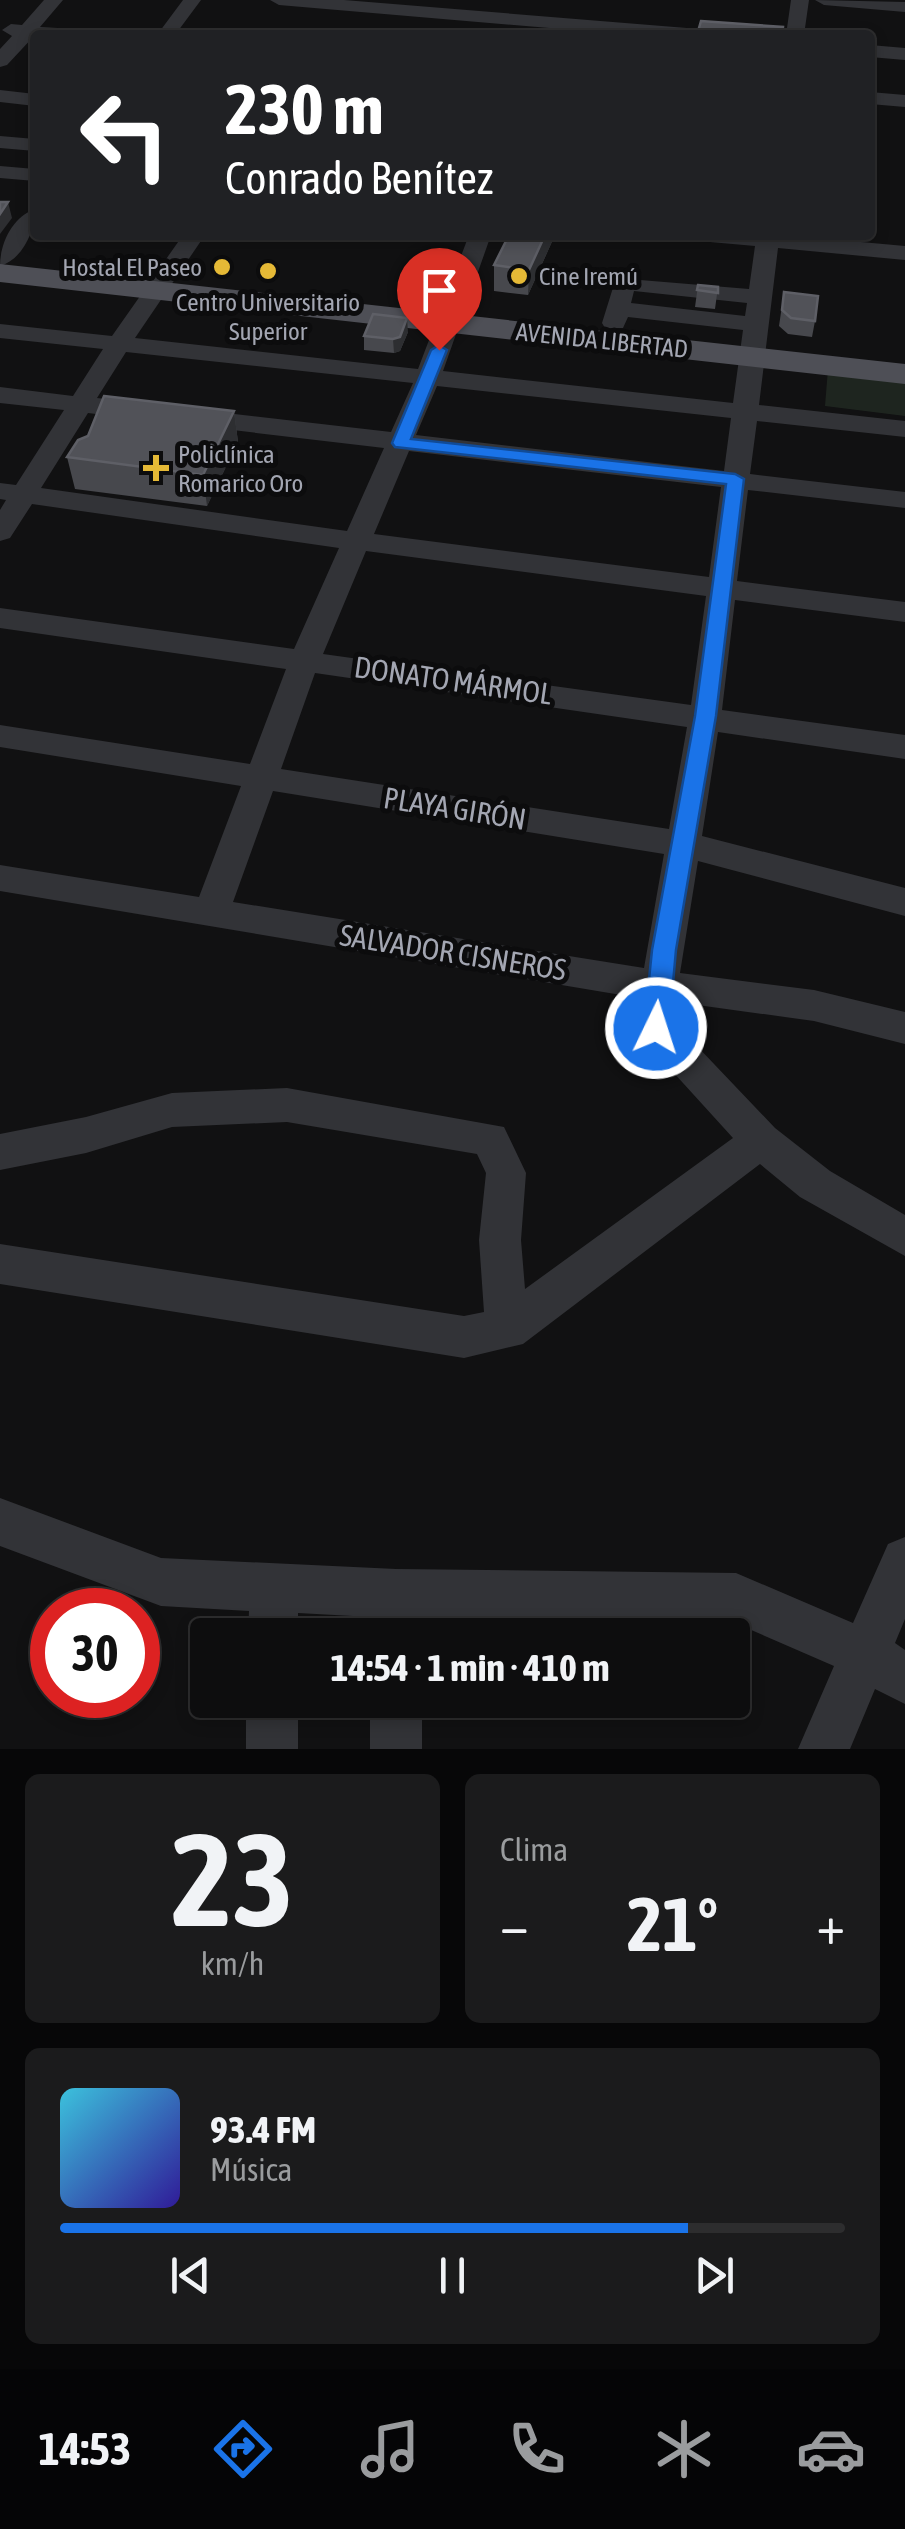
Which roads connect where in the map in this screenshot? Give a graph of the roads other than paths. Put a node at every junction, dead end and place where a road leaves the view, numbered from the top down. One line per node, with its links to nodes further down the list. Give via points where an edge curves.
1 (54, 0): 14 (street)
2 (192, 0): 11 (street)
3 (279, 0): 8 (street)
4 (565, 0): 9 (street)
5 (800, 0): 13 (street)
6 (824, 0): 7 (street)
7 (905, 7)
8 (336, 8): 9 (street)
9 (554, 28): 12 (street)
10 (0, 29): 14 (street)
11 (170, 30)
12 (595, 30)
13 (796, 30)
14 (27, 31): 15 (street); 18 (street)
15 (30, 31)
16 (875, 51): 17 (street)
17 (905, 54)
18 (0, 60)
19 (0, 96): 21 (street)
20 (875, 98): 22 (street)
21 (30, 99)
22 (905, 101)
23 (0, 142): 24 (street)
24 (30, 145)
25 (0, 172): 26 (street)
26 (30, 175)
27 (30, 223): 33 (street)
28 (191, 240): 34 (street)
29 (478, 240): 36 (street)
30 (768, 240): 35 (street)
31 (786, 240): 32 (street)
32 (905, 253)
33 (0, 262): 34 (main road, AVENIDA LIBERTAD)
34 (161, 284): 36 (main road, AVENIDA LIBERTAD); 40 (street)
35 (760, 297): 37 (street, via 624,283); 39 (street)
36 (452, 315): 37 (main road, AVENIDA LIBERTAD); 39 (main road, AVENIDA LIBERTAD); 43 (street)
37 (616, 316): 39 (main road, AVENIDA LIBERTAD)
38 (0, 331): 40 (street)
39 (754, 339): 41 (main road, AVENIDA LIBERTAD); 42 (main road, AVENIDA LIBERTAD); 46 (street)
40 (119, 342): 43 (street); 45 (street)
41 (905, 356)
42 (905, 374)
43 (428, 377): 46 (street); 48 (street)
44 (0, 394): 45 (street)
45 (76, 410): 48 (street); 50 (street); 50 (street, via 86,449)
46 (744, 411): 47 (street); 49 (street)
47 (905, 429)
48 (401, 443): 49 (street); 53 (street)
49 (735, 479): 51 (street); 54 (street)
50 (21, 486): 52 (street); 53 (street)
51 (905, 500)
52 (0, 532)
53 (355, 542): 54 (street); 57 (street)
54 (719, 588): 55 (street); 58 (street)
55 (905, 612)
56 (0, 618): 57 (street, DONATO MÁRMOL)
57 (305, 659): 58 (street, DONATO MÁRMOL); 61 (street)
58 (705, 716): 60 (street, DONATO MÁRMOL); 62 (street)
59 (0, 736): 61 (street, PLAYA GIRÓN)
60 (905, 747)
61 (260, 777): 62 (street, PLAYA GIRÓN); 65 (street)
62 (681, 844): 64 (street, PLAYA GIRÓN); 66 (street)
63 (0, 878): 65 (street, SALVADOR CISNEROS)
64 (905, 902)
65 (210, 913): 66 (street, SALVADOR CISNEROS)
66 (659, 986): 67 (street, SALVADOR CISNEROS, via 755,994); 68 (street, via 656,1028)
67 (905, 1028)
68 (761, 1140): 70 (street, via 815,1184); 72 (street)
69 (0, 1152): 72 (street, via 172,1110 287,1105 490,1140 506,1173 500,1240)
70 (905, 1237)
71 (0, 1264): 72 (street, via 464,1337)
72 (507, 1329)
73 (0, 1522): 75 (street, via 160,1582)
74 (905, 1561): 77 (street)
75 (274, 1613): 76 (street)
76 (396, 1615): 77 (street, via 736,1598)
77 (884, 1666): 82 (street)
78 (272, 1718): 80 (street)
79 (396, 1718): 81 (street)
80 (272, 1749)
81 (396, 1749)
82 (824, 1749)

